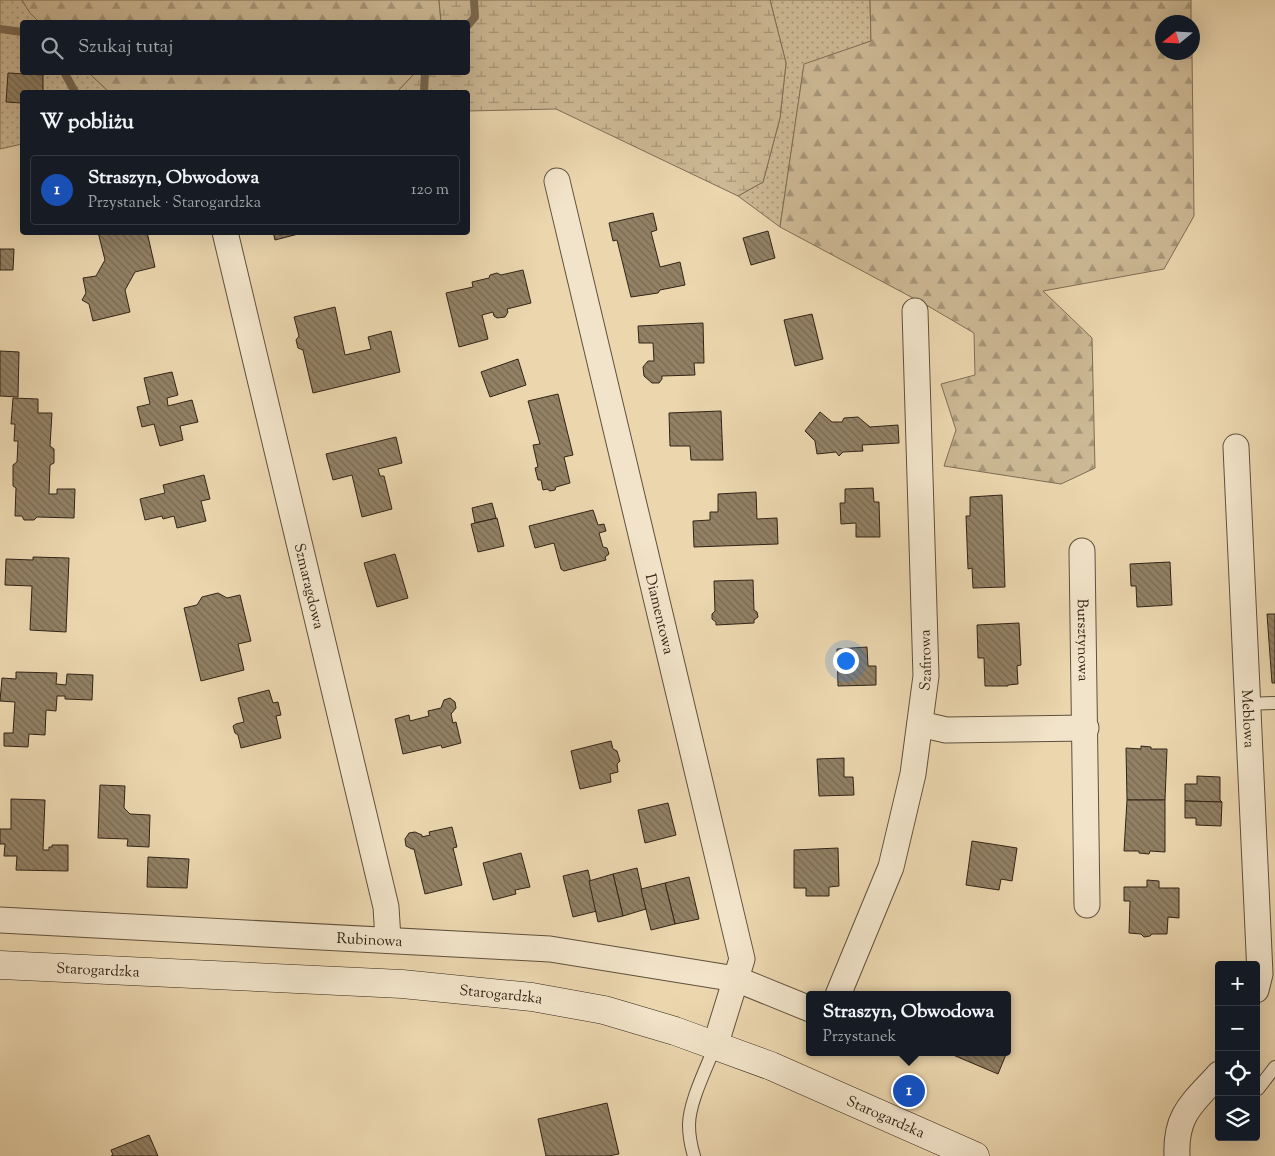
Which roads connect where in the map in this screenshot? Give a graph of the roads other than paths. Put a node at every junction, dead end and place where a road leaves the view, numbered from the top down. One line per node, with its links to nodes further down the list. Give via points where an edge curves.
1 (557, 181): 15 (street, Diamentowa, via 742,959)
2 (226, 235): 12 (street, Szmaragdowa, via 386,907)
3 (915, 311): 8 (street, Szafirowa, via 926,676)
4 (1236, 447): 7 (street, Meblowa)
5 (1082, 551): 9 (street, Bursztynowa)
6 (1275, 703): 7 (lane)
7 (1247, 704): 13 (street, Meblowa)
8 (920, 724): 9 (street, via 946,730); 16 (street, Szafirowa, via 913,774 891,867)
9 (1086, 728): 10 (street, Bursztynowa)
10 (1087, 905)
11 (0, 920): 12 (street, Rubinowa)
12 (388, 939): 15 (street, Rubinowa, via 550,949)
13 (1259, 961)
14 (0, 965): 18 (main road, Starogardzka, via 392,983 532,997 604,1010)
15 (736, 979): 17 (street); 18 (street, Diamentowa)
16 (840, 991)
17 (806, 1007)
18 (715, 1046): 22 (lane, via 690,1116 689,1139); 23 (main road, Starogardzka, via 771,1066)
19 (1275, 1067): 21 (lane)
20 (1215, 1078): 24 (street, via 1188,1108 1180,1122)
21 (1260, 1086)
22 (694, 1156)
23 (975, 1156)
24 (1177, 1156)

